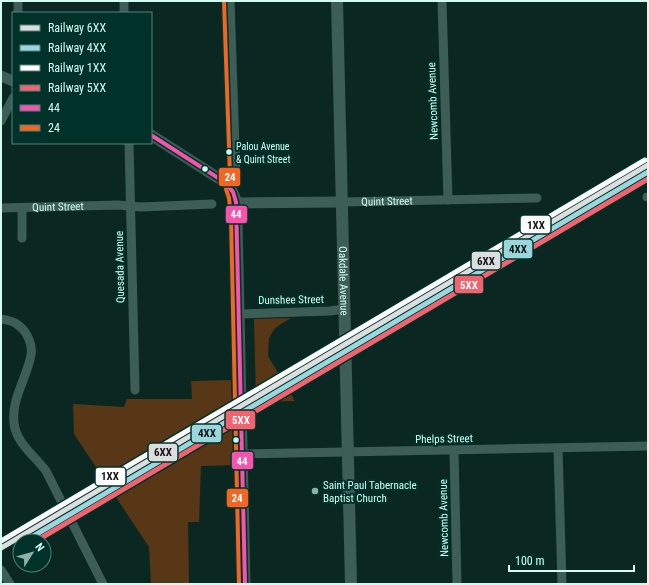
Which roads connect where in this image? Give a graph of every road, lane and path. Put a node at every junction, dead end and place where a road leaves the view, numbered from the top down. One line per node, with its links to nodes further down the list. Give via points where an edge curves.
1 (18, 1): 6 (street)
2 (124, 1): 7 (street)
3 (230, 1): 14 (street, via 236,177)
4 (337, 1): 17 (main road, Oakdale Avenue)
5 (442, 1): 16 (street, Newcomb Avenue)
6 (18, 12)
7 (124, 12)
8 (1, 76): 9 (street)
9 (12, 81)
10 (12, 100): 11 (street)
11 (1, 120)
12 (152, 136): 14 (street, via 221,179)
13 (129, 144): 20 (street, Quesada Avenue)
14 (232, 189): 18 (street)
15 (537, 198): 16 (street, Quint Street)
16 (448, 200): 17 (street, Quint Street)
17 (342, 202): 18 (street, Quint Street); 24 (main road, Oakdale Avenue)
18 (236, 203): 25 (street)
19 (212, 204): 20 (street, Quint Street)
20 (130, 206): 22 (street, Quint Street); 27 (street, Quesada Avenue)
21 (1, 208): 22 (street, Quint Street)
22 (22, 208): 23 (street)
23 (22, 238)
24 (344, 309): 25 (street, Dunshee Street); 31 (main road, Oakdale Avenue)
25 (239, 314): 32 (street)
26 (1, 319): 35 (street, via 18,324 30,342 29,365 14,404 15,430 46,471)
27 (135, 390)
28 (648, 446): 29 (street, Phelps Street)
29 (558, 449): 30 (street, Phelps Street); 39 (street)
30 (454, 451): 31 (street, Phelps Street); 38 (street, Newcomb Avenue)
31 (348, 452): 32 (street, Phelps Street); 37 (main road, Oakdale Avenue)
32 (241, 454): 36 (street)
33 (1, 570): 34 (street)
34 (10, 584)
35 (103, 584)
36 (245, 584)
37 (351, 584)
38 (457, 584)
39 (562, 584)

